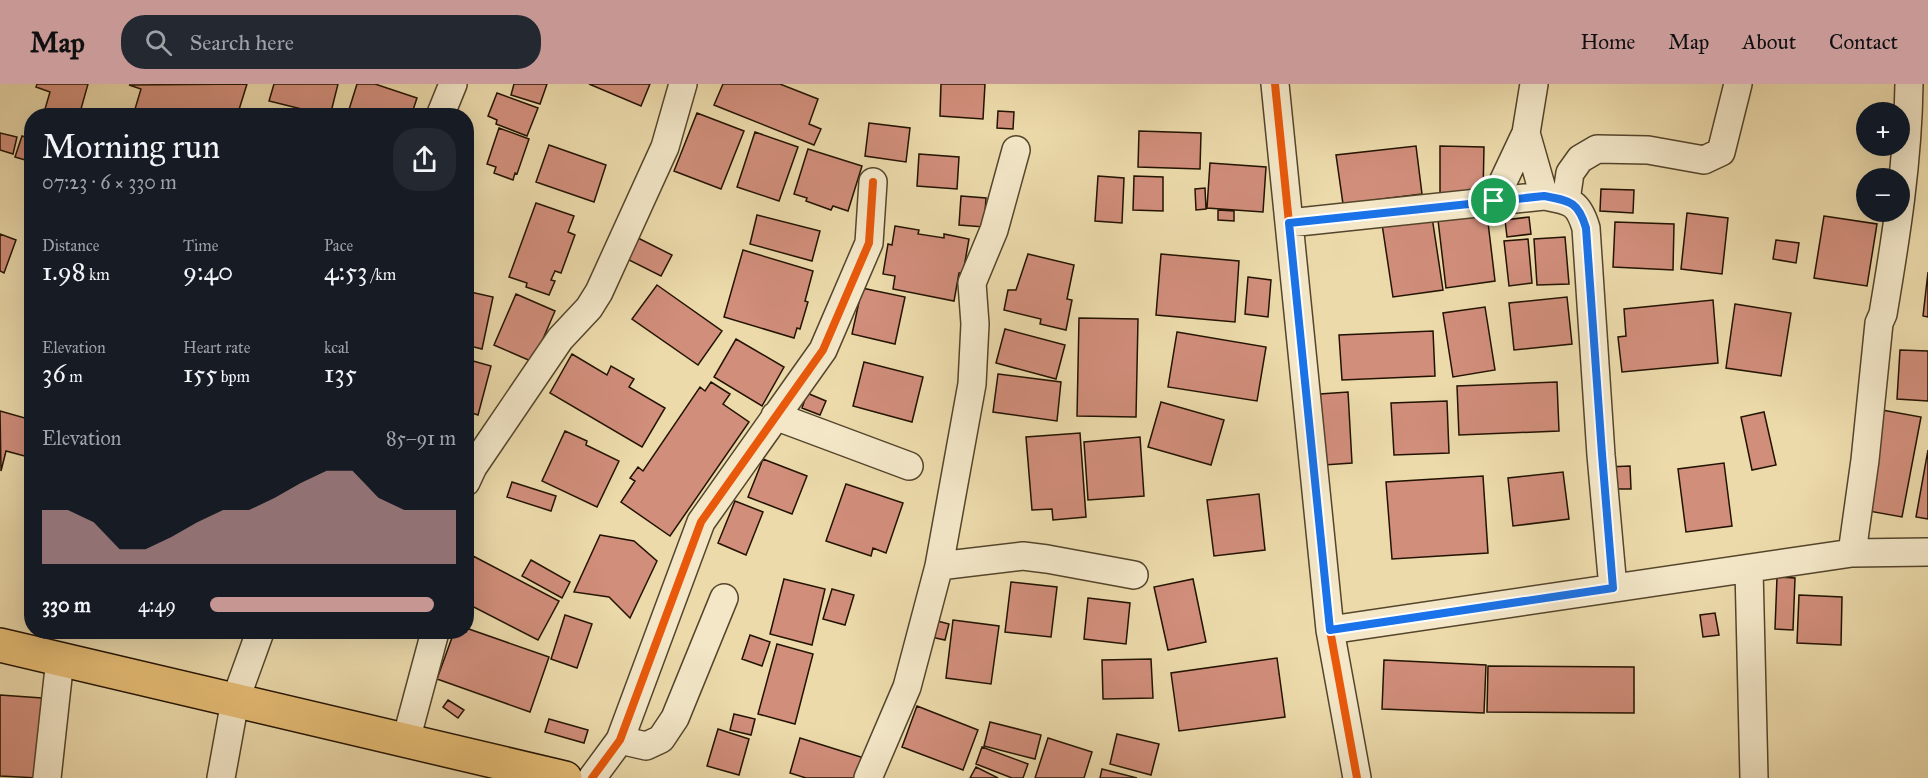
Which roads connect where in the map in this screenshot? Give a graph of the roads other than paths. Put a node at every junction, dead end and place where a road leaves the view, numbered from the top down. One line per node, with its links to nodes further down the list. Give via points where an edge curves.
1 (453, 84): 7 (street)
2 (683, 84): 15 (street, via 665,147 599,292 560,339)
3 (1275, 84): 13 (street)
4 (1534, 84): 8 (street)
5 (1738, 84): 11 (street, via 1721,152 1704,160 1648,150 1597,149 1580,159)
6 (1909, 84): 18 (street, via 1909,134 1899,222 1879,323)
7 (443, 108)
8 (1526, 134): 11 (street); 12 (street)
9 (1016, 150): 19 (street, via 994,230 972,283 972,384)
10 (873, 182): 14 (street, via 869,243 859,267 823,350)
11 (1555, 198): 12 (street); 22 (street, via 1581,210 1586,228)
12 (1494, 201): 13 (street)
13 (1289, 223): 24 (street)
14 (775, 416): 16 (street); 31 (street, via 700,522)
15 (474, 466)
16 (909, 466)
17 (1928, 552): 18 (street)
18 (1852, 553): 20 (street)
19 (939, 566): 21 (street, via 1023,556); 37 (street, via 906,687)
20 (1749, 569): 22 (street); 39 (street)
21 (1134, 575)
22 (1613, 588): 24 (street)
23 (724, 598): 31 (street, via 675,718 661,739 646,746)
24 (1330, 630): 38 (street)
25 (257, 639): 29 (street)
26 (433, 639): 30 (street)
27 (0, 645): 28 (main road)
28 (60, 659): 29 (main road); 33 (street)
29 (235, 700): 30 (main road); 34 (street)
30 (406, 740): 32 (main road)
31 (620, 740): 36 (street)
32 (511, 771): 35 (main road)
33 (47, 778)
34 (221, 778)
35 (565, 778)
36 (592, 778)
37 (868, 778)
38 (1357, 778)
39 (1755, 778)

